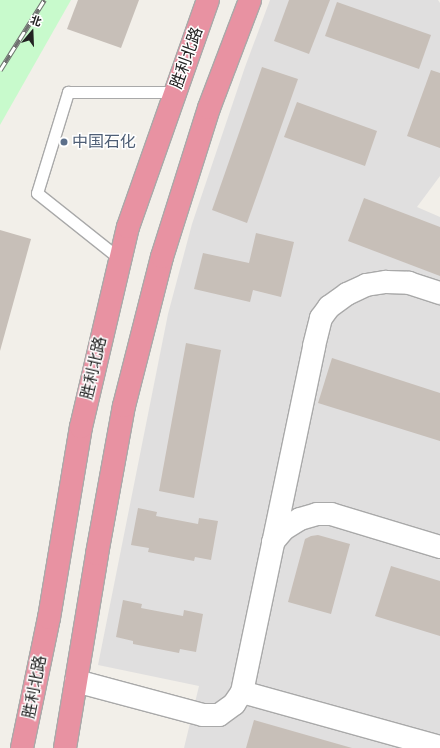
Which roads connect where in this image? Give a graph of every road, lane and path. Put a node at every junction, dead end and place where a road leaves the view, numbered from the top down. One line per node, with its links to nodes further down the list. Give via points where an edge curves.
1 (208, 0): 3 (highway, 胜利北路)
2 (250, 0): 8 (highway, via 209,108 162,257 124,406)
3 (175, 92): 4 (highway, 胜利北路, via 128,227); 4 (lane, via 68,92 37,193)
4 (120, 259): 11 (highway, 胜利北路, via 81,427 49,618)
5 (440, 293): 6 (street, via 409,283 386,282 366,286 347,294 329,307 321,318)
6 (273, 542): 7 (street, via 284,529 300,519 317,514 331,514); 9 (street)
7 (440, 547)
8 (76, 680): 9 (street, via 203,715 219,715 234,704); 12 (highway)
9 (242, 692): 10 (street)
10 (440, 747)
11 (22, 748)
12 (65, 748)

